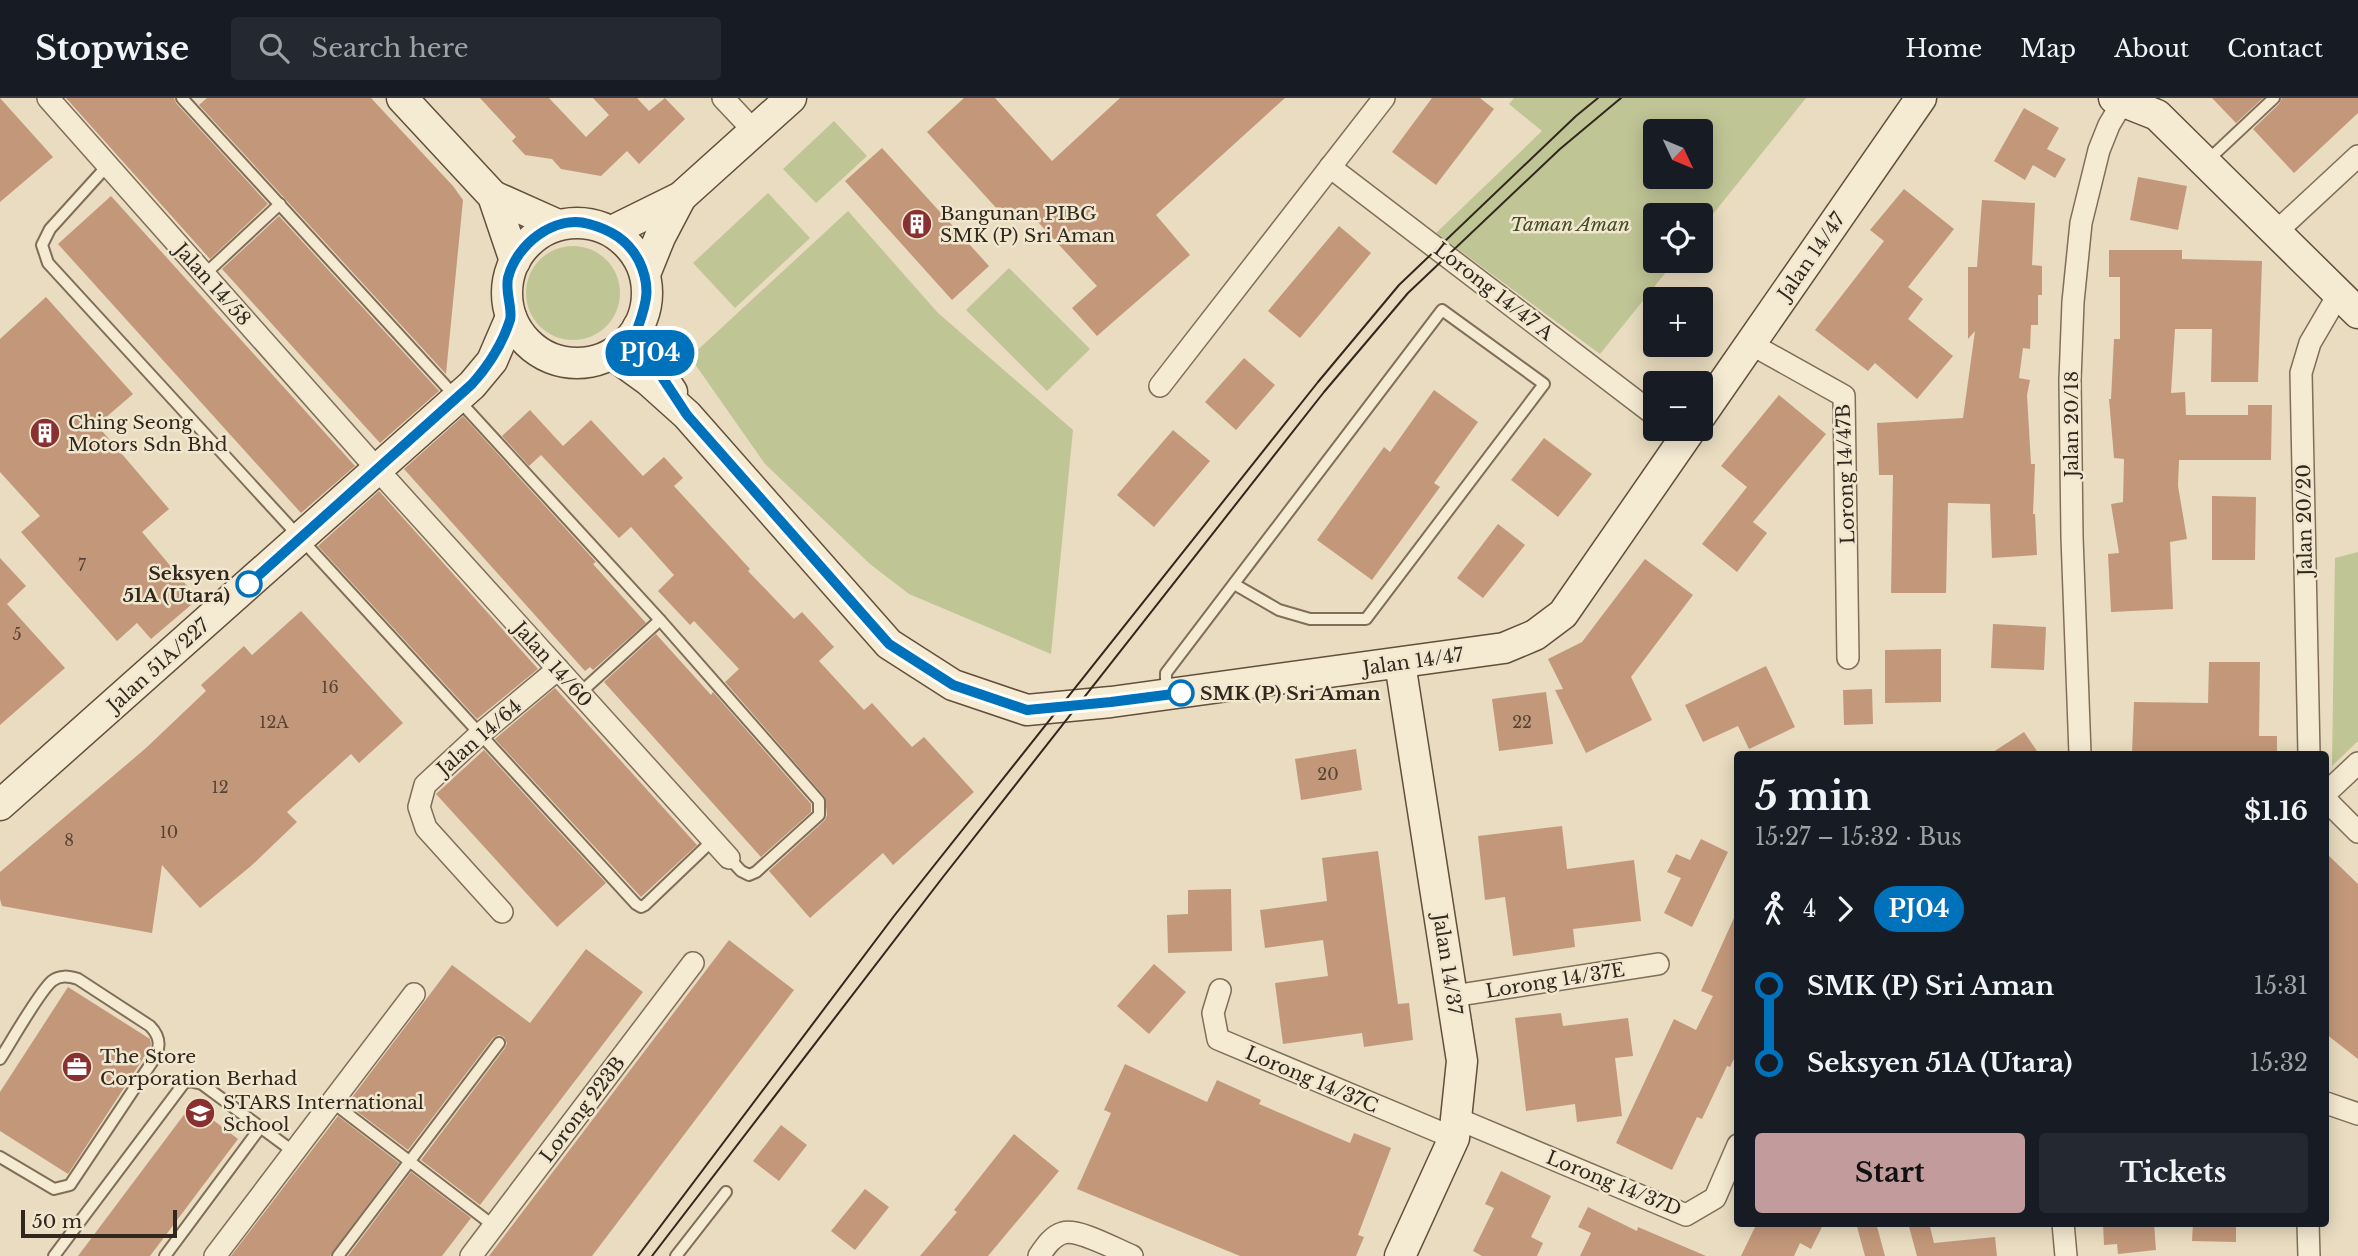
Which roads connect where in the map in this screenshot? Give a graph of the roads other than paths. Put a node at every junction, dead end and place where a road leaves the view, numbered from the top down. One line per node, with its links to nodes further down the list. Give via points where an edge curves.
1 (48, 98): 13 (street, Jalan 14/58)
2 (182, 98): 17 (lane)
3 (402, 98): 15 (street)
4 (723, 98): 10 (street)
5 (791, 98): 10 (street)
6 (1384, 98): 14 (street)
7 (1921, 98): 27 (street, Jalan 14/47)
8 (2274, 98): 12 (lane)
9 (2120, 99): 12 (street, via 2157,116); 46 (street, Jalan 20/18, via 2099,150 2081,223 2073,302 2072,537)
10 (755, 132): 16 (street)
11 (2358, 156): 20 (street)
12 (2206, 162): 20 (street)
13 (108, 165): 22 (street, Jalan 14/58); 37 (lane, via 50,229 42,245 48,263)
14 (1331, 167): 30 (street); 33 (street, Lorong 14/47 A)
15 (493, 196): 18 (street); 21 (street)
16 (681, 197): 19 (street); 23 (street)
17 (280, 204): 22 (lane); 31 (lane)
18 (558, 225): 19 (street, via 585,222); 21 (street, via 533,238)
19 (612, 231): 23 (street, via 633,249)
20 (2275, 233): 24 (street)
21 (515, 261): 25 (street, via 508,279)
22 (205, 274): 36 (street, Jalan 14/58)
23 (645, 274): 26 (street, via 647,301)
24 (2353, 307): 47 (street, Jalan 20/20, via 2309,343 2301,373)
25 (511, 317): 28 (street, via 522,337); 31 (street, Jalan 51A/227, via 492,360)
26 (638, 327): 29 (street); 34 (street, Jalan 14/47, via 658,371)
27 (1751, 344): 32 (street, Jalan 14/47); 40 (street, Lorong 14/47B, via 1844,396)
28 (539, 352): 29 (street, via 575,363); 31 (street, Jalan 51A/227)
29 (612, 354): 34 (street, Jalan 14/47)
30 (1160, 386)
31 (465, 391): 36 (street, Jalan 51A/227); 39 (lane)
32 (1713, 394)
33 (1643, 406)
34 (687, 415): 44 (street, Jalan 14/47, via 889,644 953,685 1027,710)
35 (1678, 441): 41 (street, Jalan 14/47, via 1563,614 1549,626 1504,648)
36 (377, 469): 37 (street, Jalan 51A/227); 42 (street, Jalan 14/60)
37 (301, 538): 45 (lane); 51 (street, Jalan 51A/227)
38 (1234, 584): 38 (lane, via 1443,310 1544,384 1366,619 1310,619 1279,610); 44 (lane, via 1166,673)
39 (660, 620): 43 (lane); 54 (lane, via 819,801 819,815 755,872 741,871)
40 (1848, 659)
41 (1400, 663): 44 (street, Jalan 14/47); 60 (street, Jalan 14/37)
42 (558, 669): 43 (street, Jalan 14/60); 45 (street, Jalan 14/64)
43 (580, 693): 53 (street, Jalan 14/60)
44 (1166, 695)
45 (480, 734): 53 (lane, via 641,907); 55 (street, Jalan 14/64, via 425,785 419,807 426,828)
46 (2080, 751)
47 (2309, 751)
48 (2358, 763): 49 (street)
49 (2329, 790)
50 (2329, 803): 52 (street)
51 (0, 805)
52 (2358, 832)
53 (713, 840): 54 (street, Jalan 14/60)
54 (729, 858)
55 (502, 912)
56 (693, 963): 73 (street, Lorong 223B)
57 (1658, 964): 60 (street, Lorong 14/37E)
58 (1220, 990): 67 (street, Lorong 14/37C, via 1213,1013 1218,1039)
59 (414, 995): 63 (street)
60 (1453, 996): 67 (street, Jalan 14/37, via 1462,1060)
61 (499, 1043): 71 (lane)
62 (0, 1059): 70 (lane, via 47,986 61,976 78,979 150,1026 159,1040 156,1056 70,1185 54,1189)
63 (332, 1102): 68 (street); 71 (lane)
64 (2329, 1105): 65 (street)
65 (2358, 1114)
66 (260, 1128): 68 (lane); 76 (lane, via 202,1084 184,1083); 77 (lane)
67 (1456, 1128): 69 (street, Lorong 14/37D, via 1686,1215 1715,1198); 84 (street, Jalan 14/37)
68 (294, 1152): 78 (street)
69 (1734, 1154)
70 (0, 1157)
71 (410, 1162): 73 (lane); 79 (lane)
72 (726, 1192): 81 (lane)
73 (494, 1226): 80 (street, Lorong 223B)
74 (2063, 1227): 85 (street)
75 (2308, 1227): 86 (street)
76 (54, 1256)
77 (165, 1256)
78 (215, 1256)
79 (338, 1256)
80 (471, 1256)
81 (676, 1256)
82 (1039, 1256): 83 (street, via 1054,1238 1069,1232)
83 (1132, 1256)
84 (1400, 1256)
85 (2066, 1256)
86 (2309, 1256)

